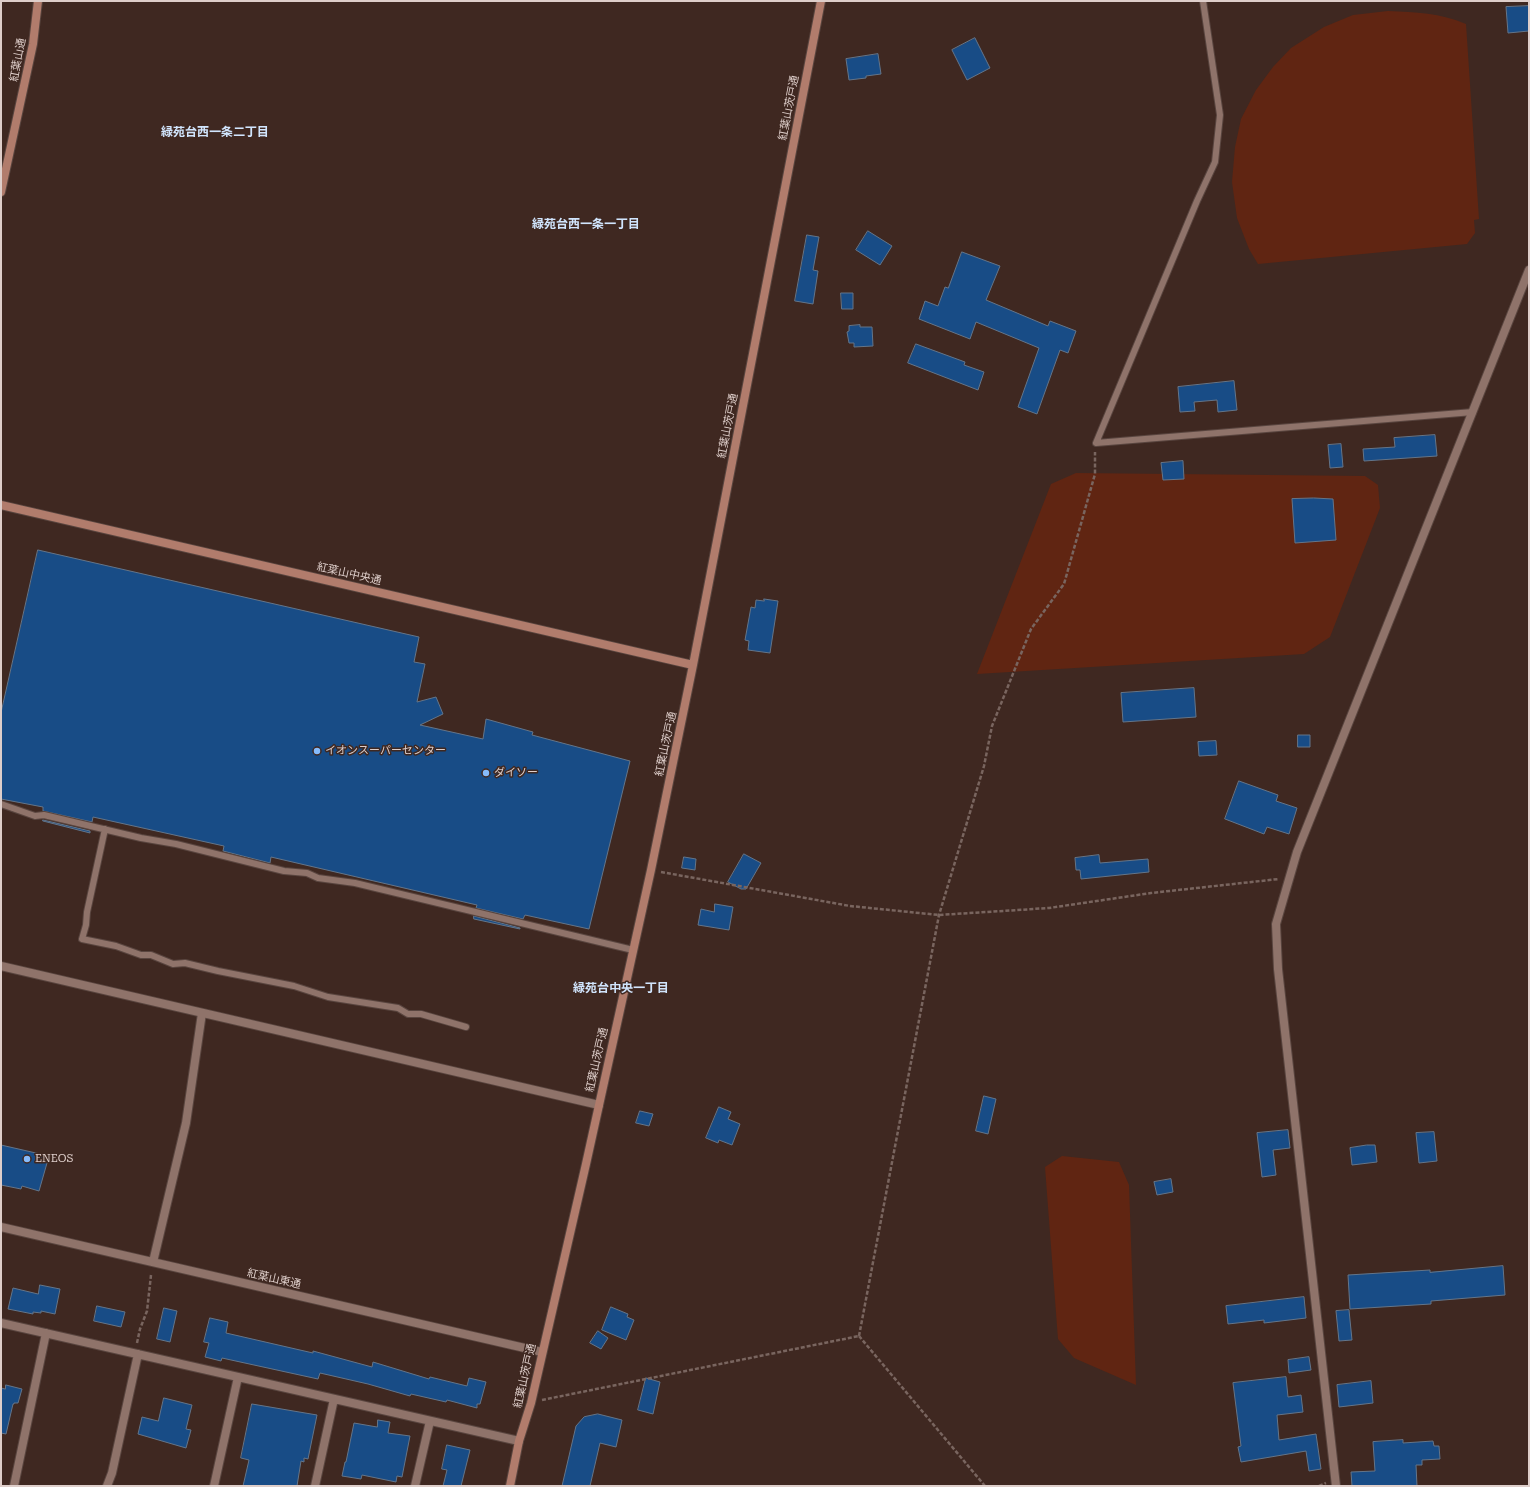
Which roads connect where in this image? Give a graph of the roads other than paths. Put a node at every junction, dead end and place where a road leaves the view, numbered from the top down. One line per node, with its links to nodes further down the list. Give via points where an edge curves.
1 (38, 1): 4 (street, 紅葉山通, via 32,44)
2 (821, 1): 8 (street, 紅葉山茨戸通)
3 (1203, 1): 6 (lane, via 1220,115 1215,162 1096,442)
4 (1, 192)
5 (1529, 270): 6 (street)
6 (1473, 412): 32 (street, via 1297,852 1276,924 1278,969)
7 (1, 505): 8 (street, 紅葉山中央通)
8 (693, 665): 11 (street, 紅葉山茨戸通)
9 (1, 804): 10 (lane, via 35,816 44,815)
10 (105, 829): 11 (lane, via 284,871 308,873 318,878 355,883); 14 (lane, via 82,939 116,946 140,955 151,955 174,964 186,963 294,986 328,997 398,1008 408,1014 421,1014)
11 (633, 950): 15 (street, 紅葉山茨戸通)
12 (1, 966): 13 (street)
13 (202, 1013): 15 (street); 17 (street, via 186,1124)
14 (466, 1026)
15 (599, 1106): 20 (street, 紅葉山茨戸通)
16 (1, 1227): 17 (street, 紅葉山東通)
17 (153, 1262): 20 (street, 紅葉山東通)
18 (1, 1323): 19 (street)
19 (46, 1333): 21 (street); 26 (street)
20 (542, 1352): 25 (street, 紅葉山茨戸通)
21 (138, 1354): 22 (street); 27 (street)
22 (238, 1377): 23 (street); 28 (street)
23 (334, 1399): 24 (street); 29 (street)
24 (430, 1421): 25 (street); 30 (street)
25 (519, 1441): 31 (street, 紅葉山茨戸通)
26 (14, 1486)
27 (107, 1486)
28 (214, 1486)
29 (315, 1486)
30 (415, 1486)
31 (510, 1486)
32 (1336, 1486)

